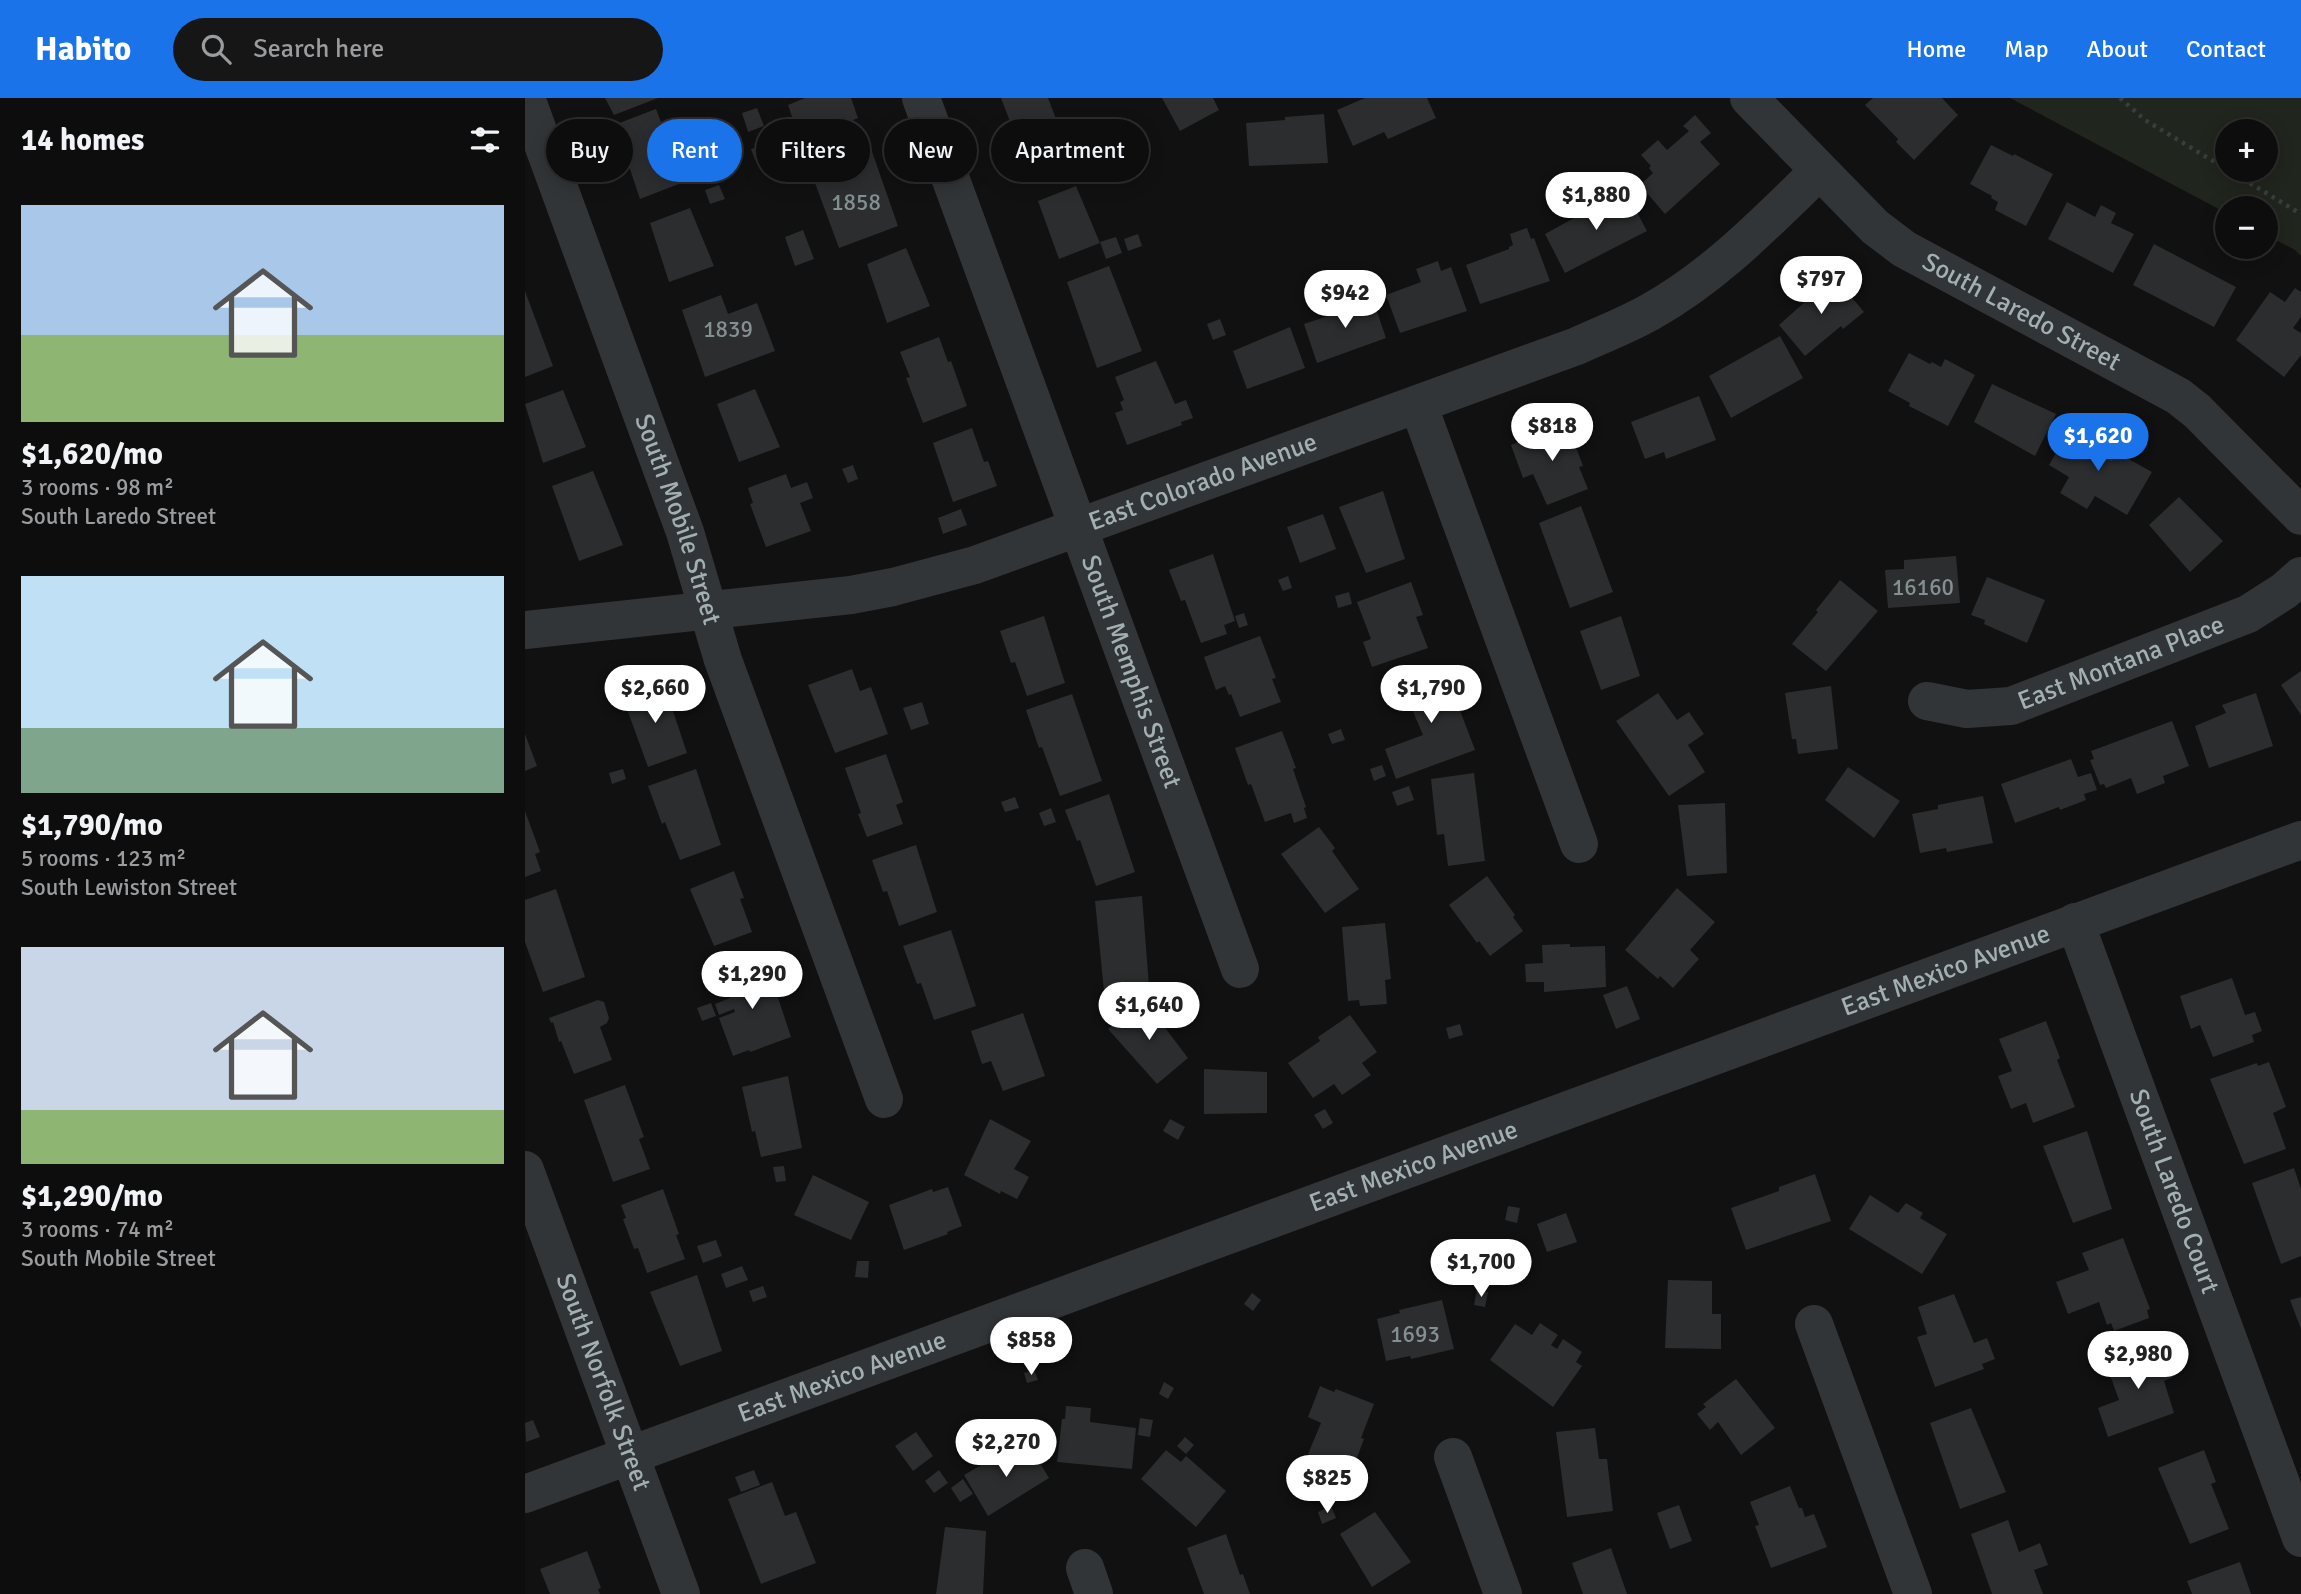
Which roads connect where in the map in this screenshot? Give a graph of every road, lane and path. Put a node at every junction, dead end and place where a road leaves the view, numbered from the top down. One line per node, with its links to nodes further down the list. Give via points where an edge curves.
1 (526, 98): 13 (street, South Mobile Street)
2 (921, 98): 11 (street, South Memphis Street)
3 (1749, 98): 6 (street, South Laredo Street)
4 (2120, 98): 5 (path, via 2145,120)
5 (2215, 162)
6 (1819, 171): 9 (street, East Colorado Avenue, via 1736,251 1649,313 1577,346); 10 (street, South Laredo Street, via 1904,249 2178,396)
7 (2248, 182): 8 (path)
8 (2301, 214)
9 (1418, 404): 11 (street, East Colorado Avenue); 17 (street)
10 (2301, 516)
11 (1079, 528): 13 (street, East Colorado Avenue, via 975,565 893,587); 19 (street, South Memphis Street)
12 (2301, 576): 15 (street, East Montana Place, via 2248,614 2011,706 1967,709)
13 (710, 611): 14 (street, East Colorado Avenue); 20 (street, South Mobile Street, via 723,660)
14 (525, 630)
15 (1927, 701)
16 (2301, 840): 18 (street, East Mexico Avenue)
17 (1579, 844)
18 (2075, 922): 23 (street, East Mexico Avenue); 26 (street, South Laredo Court)
19 (1240, 969)
20 (884, 1099)
21 (525, 1170): 23 (street, South Norfolk Street)
22 (1814, 1325): 29 (street)
23 (630, 1455): 25 (street, East Mexico Avenue); 27 (street, South Norfolk Street)
24 (1453, 1457): 28 (street)
25 (525, 1494)
26 (2301, 1538)
27 (681, 1594)
28 (1503, 1594)
29 (1913, 1594)

